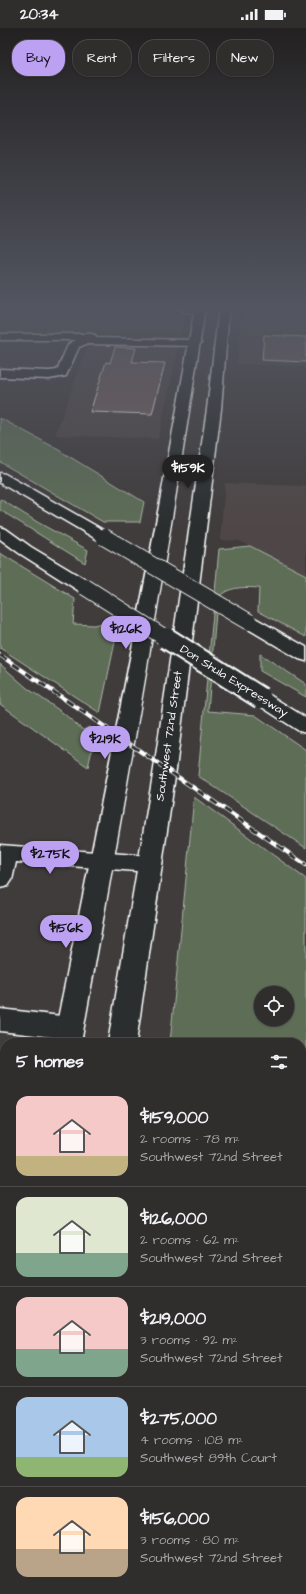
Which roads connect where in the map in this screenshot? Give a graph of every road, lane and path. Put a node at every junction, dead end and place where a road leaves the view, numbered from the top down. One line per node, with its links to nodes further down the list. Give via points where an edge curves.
1 (188, 381): 3 (main road)
2 (217, 381): 5 (main road, Southwest 72nd Street)
3 (173, 475): 5 (main road); 10 (main road)
4 (0, 477): 7 (main road, bridge)
5 (205, 477): 11 (main road, Southwest 72nd Street)
6 (0, 532): 8 (main road, Don Shula Expressway, bridge)
7 (306, 655)
8 (306, 727)
9 (3, 854): 10 (main road); 12 (main road)
10 (102, 862): 11 (main road); 14 (main road)
11 (150, 864): 15 (main road, Southwest 72nd Street)
12 (0, 880)
13 (0, 1020): 14 (main road)
14 (68, 1035)
15 (123, 1038)

